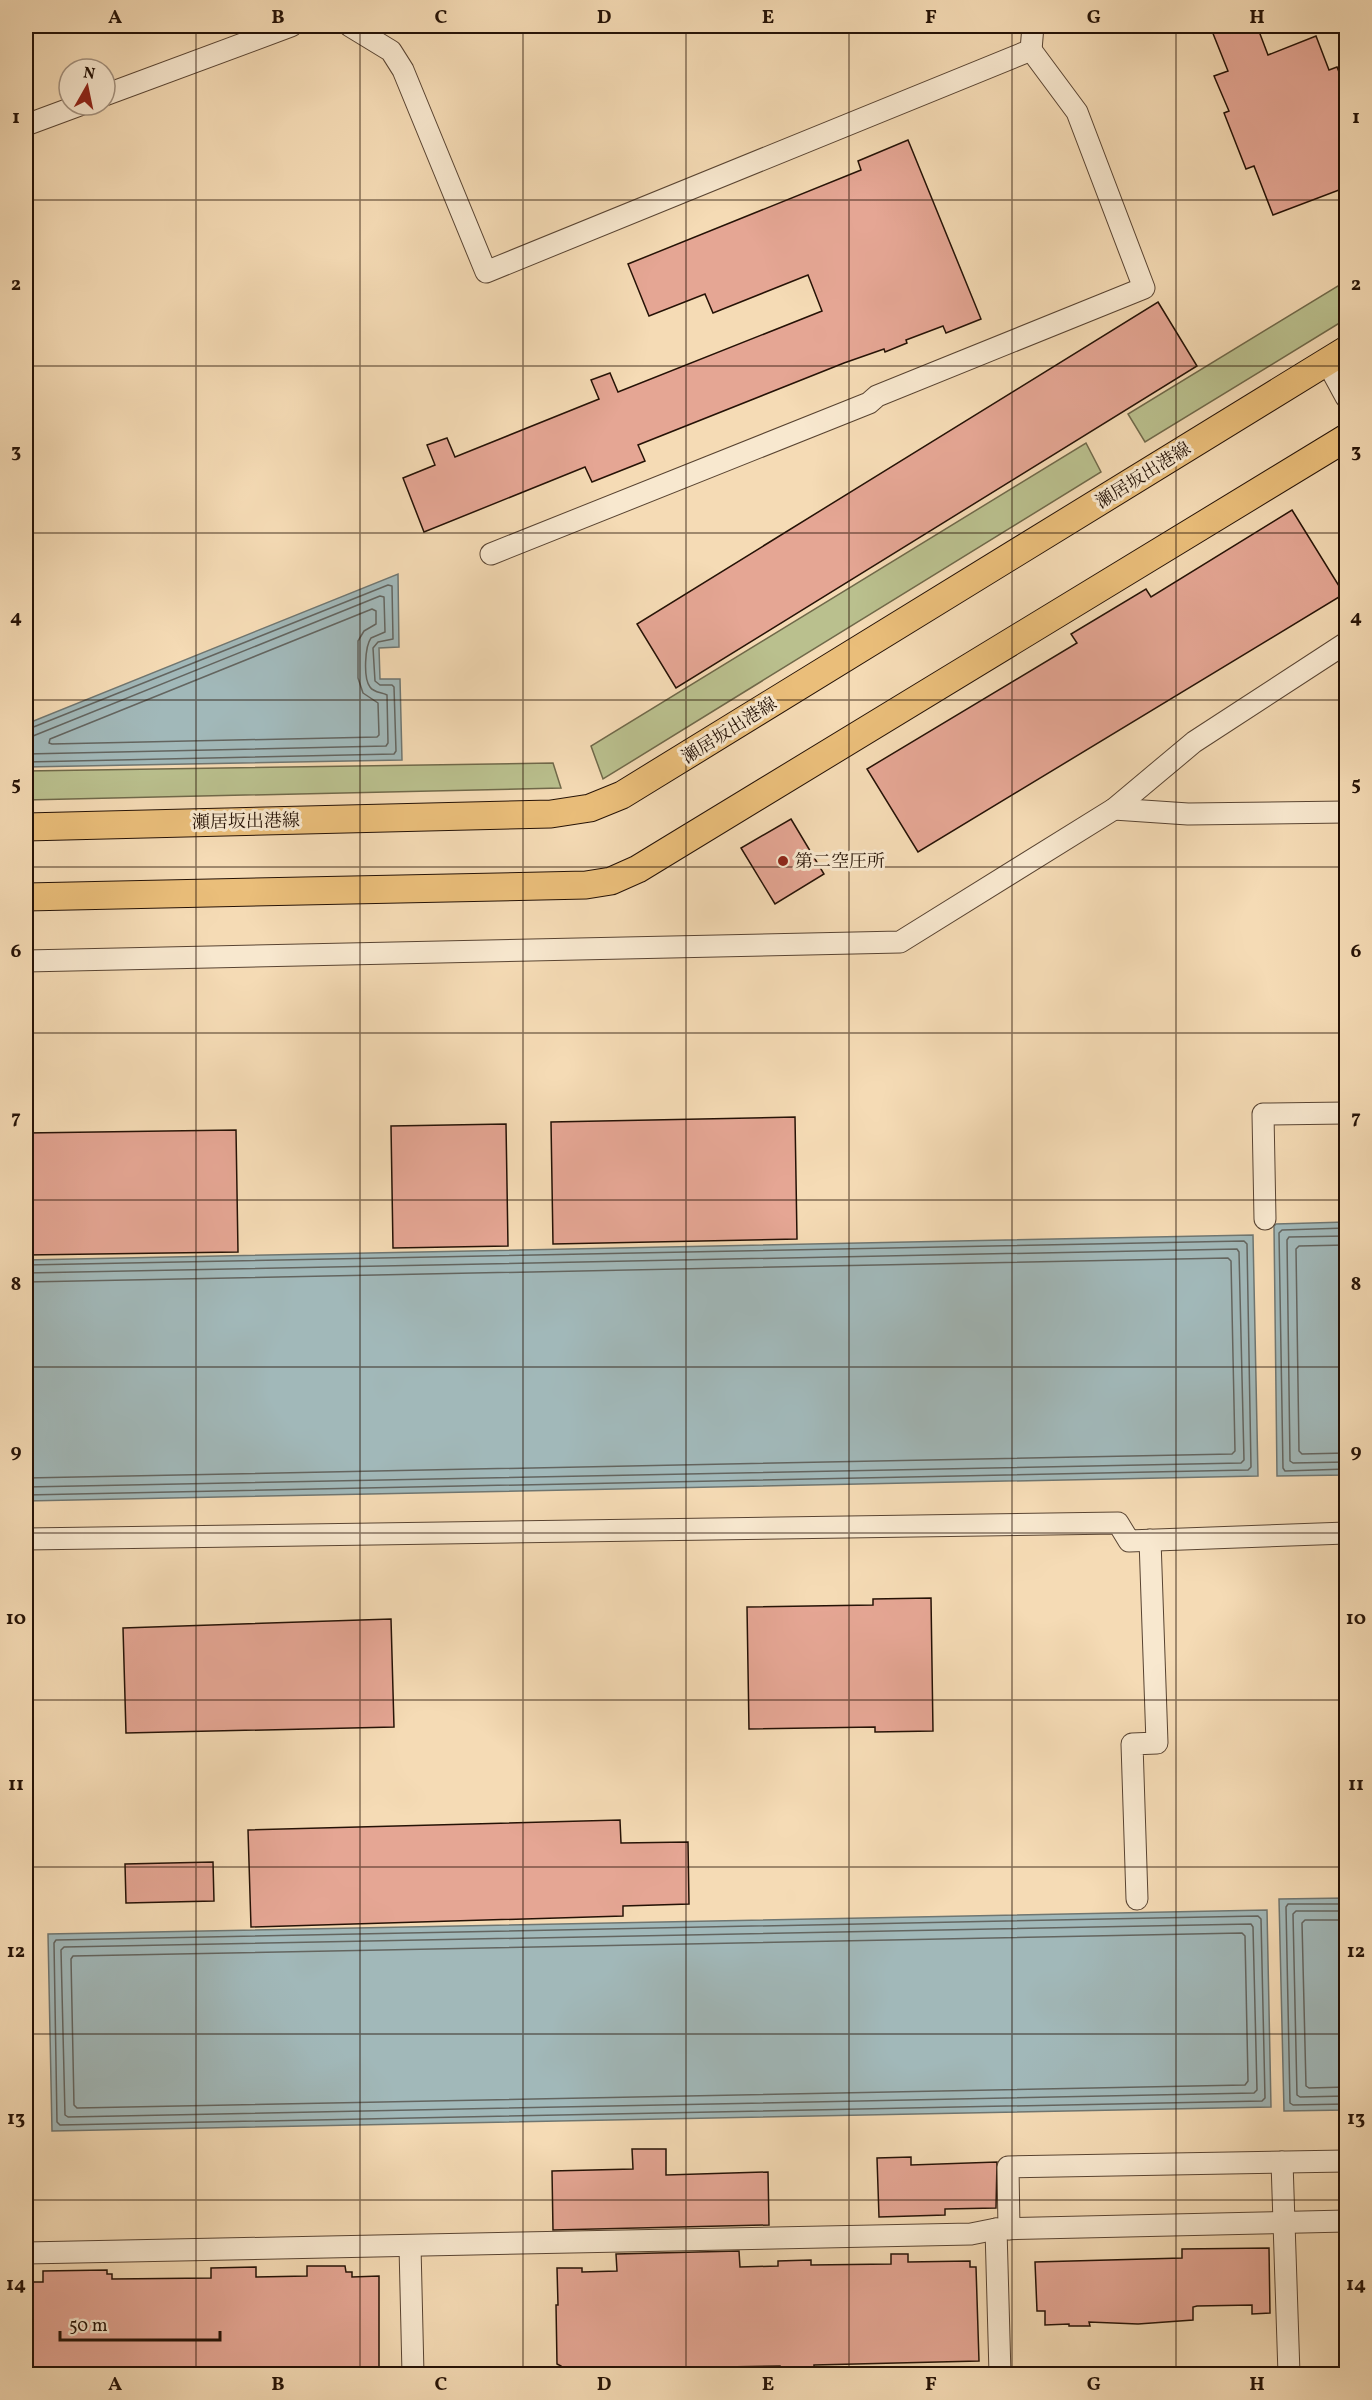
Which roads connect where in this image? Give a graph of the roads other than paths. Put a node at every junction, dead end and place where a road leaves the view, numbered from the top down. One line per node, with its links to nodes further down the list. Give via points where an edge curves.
1 (291, 26): 4 (lane)
2 (350, 26): 5 (lane, via 391,51 403,70 486,272)
3 (1033, 26): 5 (lane)
4 (262, 31): 6 (lane)
5 (1031, 50): 12 (lane, via 1077,112 1144,288 877,396 869,404)
6 (117, 90)
7 (57, 114): 8 (lane)
8 (26, 125)
9 (1337, 356): 10 (lane); 16 (main road, 瀬居坂出港線, via 622,795 590,808 551,814)
10 (1347, 397)
11 (1347, 438): 17 (main road, via 648,863 611,881 586,885)
12 (491, 554)
13 (1347, 643): 14 (lane, via 1194,742)
14 (1114, 809): 15 (lane, via 1188,814); 18 (lane, via 900,942)
15 (1347, 812)
16 (26, 826)
17 (26, 897)
18 (26, 961)
19 (1347, 1113): 20 (lane, via 1263,1114)
20 (1265, 1219)
21 (1347, 1533): 23 (lane)
22 (26, 1539): 23 (lane, via 1118,1522 1129,1541)
23 (1150, 1540): 24 (lane, via 1157,1743 1132,1744)
24 (1137, 1899)
25 (1347, 2161): 26 (lane)
26 (1282, 2162): 28 (lane); 29 (lane, via 1008,2167)
27 (1347, 2221): 28 (lane)
28 (1284, 2222): 29 (lane); 34 (lane)
29 (1003, 2229): 30 (lane, via 971,2234); 33 (lane)
30 (410, 2246): 31 (lane); 32 (lane)
31 (26, 2253)
32 (413, 2374)
33 (1000, 2374)
34 (1289, 2374)

